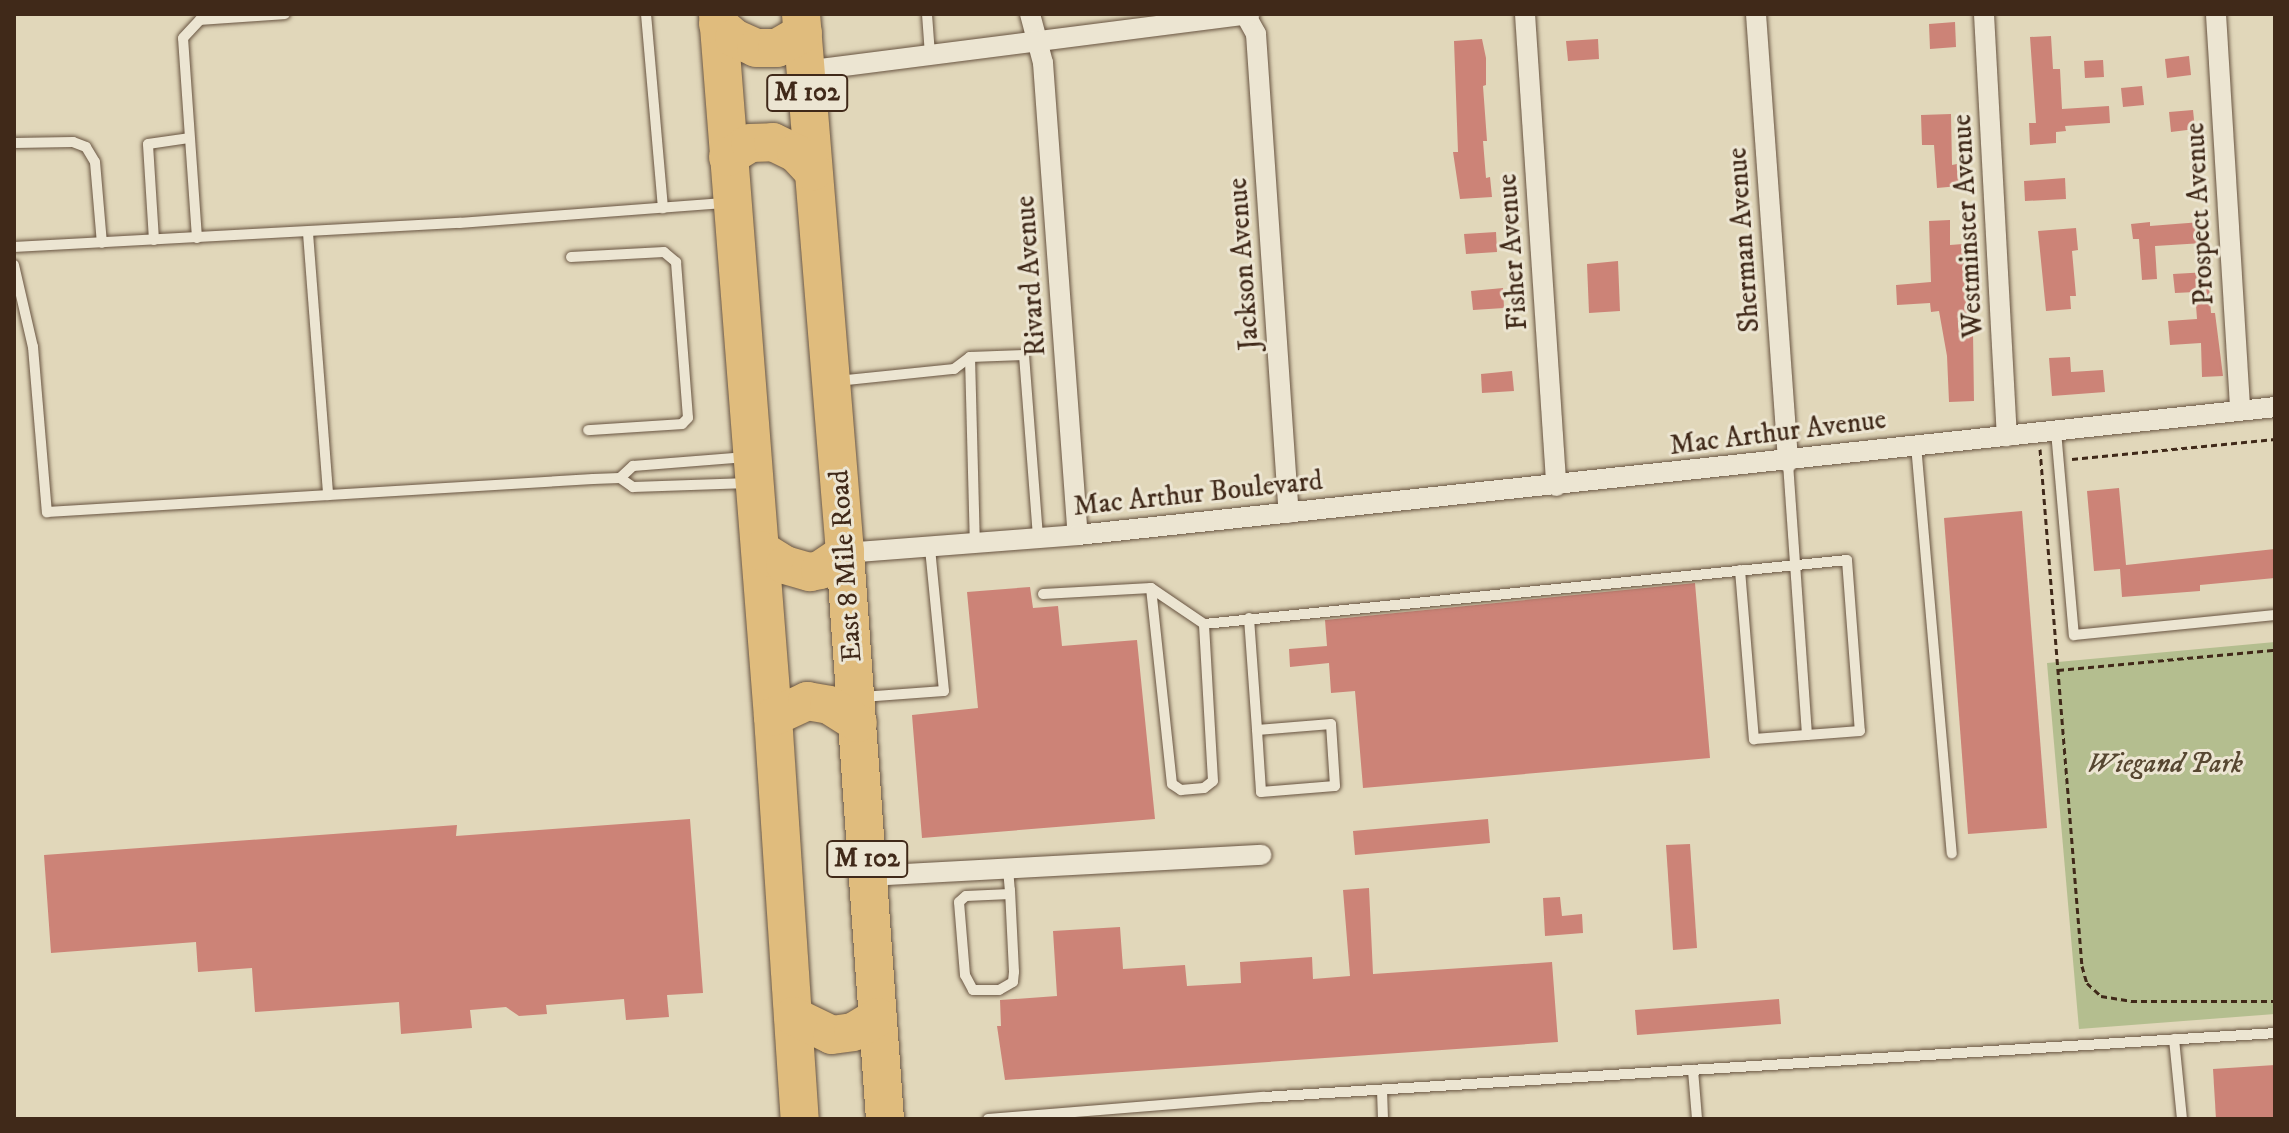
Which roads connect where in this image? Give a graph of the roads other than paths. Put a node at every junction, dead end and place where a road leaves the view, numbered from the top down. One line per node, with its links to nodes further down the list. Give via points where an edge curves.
1 (285, 14): 15 (lane, via 200,20 189,28 182,51)
2 (646, 14): 20 (lane)
3 (927, 14): 13 (lane)
4 (1030, 14): 12 (street, Rivard Avenue)
5 (1246, 14): 12 (street); 41 (street, Jackson Avenue, via 1256,34)
6 (1525, 14): 39 (street, Fisher Avenue)
7 (1756, 14): 36 (street, Sherman Avenue)
8 (1984, 14): 34 (street, Westminster Avenue)
9 (2216, 14): 31 (street, Prospect Avenue)
10 (718, 19): 11 (highway, via 734,38 756,48 777,48); 17 (highway, M 102)
11 (802, 23): 14 (highway, East 8 Mile Road / M 102)
12 (1036, 42): 13 (street); 42 (street, Rivard Avenue, via 1043,63)
13 (930, 55): 14 (street)
14 (805, 71): 18 (highway, East 8 Mile Road / M 102)
15 (189, 138): 22 (lane); 23 (lane, via 148,144)
16 (14, 143): 24 (lane, via 73,142 86,147 95,162)
17 (728, 157): 18 (highway, via 750,143 773,142 796,153); 19 (highway, M 102)
18 (813, 171): 29 (highway, East 8 Mile Road / M 102)
19 (732, 202): 20 (lane); 37 (highway, M 102)
20 (663, 208): 21 (lane)
21 (308, 233): 22 (lane); 40 (lane)
22 (197, 238): 23 (lane)
23 (154, 240): 24 (lane)
24 (102, 243): 25 (lane)
25 (14, 247)
26 (571, 257): 32 (lane, via 664,252 676,262 688,418 682,424)
27 (14, 265): 40 (lane, via 33,347 47,512)
28 (970, 357): 29 (lane, via 954,369); 43 (lane, via 1024,355); 44 (lane)
29 (831, 381): 47 (highway, East 8 Mile Road / M 102)
30 (2275, 407): 31 (street)
31 (2240, 410): 33 (street)
32 (588, 430)
33 (2047, 432): 34 (street); 52 (lane, via 2059,460 2074,635)
34 (2007, 436): 35 (street, Mac Arthur Avenue)
35 (1916, 445): 36 (street, Mac Arthur Avenue); 59 (lane)
36 (1788, 462): 39 (street, Mac Arthur Avenue); 48 (lane)
37 (754, 470): 38 (lane, via 633,487); 38 (lane, via 633,466); 46 (highway, M 102)
38 (620, 478): 40 (lane)
39 (1556, 486): 41 (street, Mac Arthur Boulevard)
40 (328, 495)
41 (1289, 513): 42 (street, Mac Arthur Boulevard)
42 (1078, 535): 43 (street, Mac Arthur Boulevard)
43 (1038, 538): 44 (street, Mac Arthur Boulevard)
44 (975, 542): 45 (street, Mac Arthur Boulevard)
45 (930, 547): 47 (street, Mac Arthur Boulevard); 55 (lane, via 944,691)
46 (761, 550): 47 (highway, via 810,572); 56 (highway, M 102)
47 (845, 553): 55 (highway, East 8 Mile Road / M 102)
48 (1794, 564): 49 (lane); 58 (lane); 58 (lane, via 1847,560 1860,731)
49 (1740, 570): 53 (lane); 58 (lane, via 1754,739)
50 (1151, 588): 51 (lane); 54 (lane); 54 (lane, via 1172,784 1181,790 1204,788 1213,781)
51 (1043, 594)
52 (2275, 615)
53 (1249, 618): 54 (lane); 57 (lane)
54 (1204, 624)
55 (857, 710): 56 (highway, via 807,701); 62 (highway, East 8 Mile Road / M 102)
56 (773, 717): 64 (highway, M 102)
57 (1257, 730): 57 (lane, via 1261,792 1335,786 1331,724)
58 (1807, 735)
59 (1952, 853)
60 (1261, 855): 61 (street)
61 (1008, 869): 62 (street); 63 (lane)
62 (869, 876): 65 (highway, East 8 Mile Road / M 102)
63 (1010, 894): 63 (lane, via 1013,982 999,990 973,990 965,975 959,902 966,896)
64 (793, 1016): 65 (highway, via 832,1035 853,1032); 70 (highway, M 102)
65 (878, 1017): 71 (highway, East 8 Mile Road / M 102)
66 (2275, 1033): 67 (lane)
67 (2174, 1039): 68 (lane); 75 (lane)
68 (1693, 1070): 69 (lane); 74 (lane)
69 (1382, 1090): 72 (lane); 73 (lane)
70 (800, 1119)
71 (885, 1119)
72 (988, 1119)
73 (1383, 1119)
74 (1697, 1119)
75 (2182, 1119)

